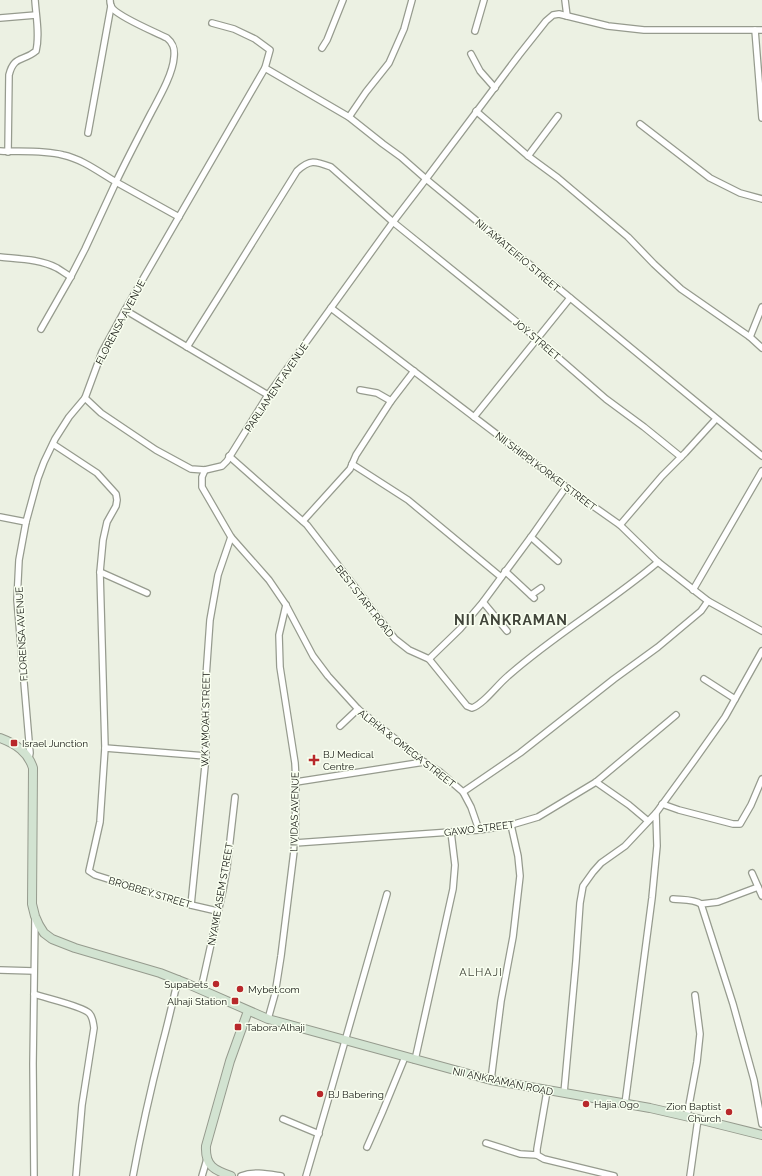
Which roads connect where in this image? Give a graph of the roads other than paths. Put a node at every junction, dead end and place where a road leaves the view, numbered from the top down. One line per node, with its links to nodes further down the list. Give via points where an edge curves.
1 (35, 0): 7 (street)
2 (343, 0): 14 (street)
3 (412, 0): 20 (street, via 404,30 389,63)
4 (484, 0): 13 (street)
5 (565, 0): 8 (street)
6 (110, 3): 23 (street); 28 (street, via 113,9 125,17 167,38 172,42 175,52 169,75 158,100)
7 (36, 15): 9 (street); 25 (street, via 36,51 12,65 9,76)
8 (567, 16): 11 (street, via 608,26 644,30); 17 (street, PARLIAMENT AVENUE, via 553,15 546,21)
9 (0, 18)
10 (212, 23): 16 (street, FLORENSA AVENUE, via 234,29 270,50)
11 (755, 30): 12 (street); 21 (street)
12 (762, 30)
13 (475, 31)
14 (322, 48)
15 (471, 54): 17 (street, via 480,71)
16 (265, 68): 20 (street, NII AMATEIFIO STREET); 30 (street, FLORENSA AVENUE)
17 (495, 88): 18 (street, PARLIAMENT AVENUE)
18 (476, 111): 26 (street); 27 (street, PARLIAMENT AVENUE)
19 (558, 116): 26 (street)
20 (349, 117): 27 (street, NII AMATEIFIO STREET)
21 (762, 118)
22 (640, 124): 29 (street, via 710,178 740,193)
23 (88, 133)
24 (0, 151): 25 (street)
25 (8, 152): 28 (street, via 45,152 63,155 91,167)
26 (528, 156): 39 (street, via 628,237 681,289)
27 (426, 179): 31 (street, PARLIAMENT AVENUE); 34 (street, NII AMATEIFIO STREET)
28 (116, 182): 30 (street); 33 (street)
29 (762, 199)
30 (179, 217): 37 (street, FLORENSA AVENUE)
31 (393, 222): 35 (street, PARLIAMENT AVENUE); 40 (street, JOY STREET); 41 (street, JOY STREET, via 331,167 312,162 304,164 297,171)
32 (0, 257): 33 (street, via 39,262 56,268)
33 (70, 277): 38 (street)
34 (570, 298): 40 (street); 49 (street, NII AMATEIFIO STREET)
35 (331, 308): 43 (street, NII SHIPPI KORKEI STREET); 45 (street, PARLIAMENT AVENUE)
36 (762, 308): 39 (street)
37 (125, 310): 41 (street); 46 (street, FLORENSA AVENUE, via 102,352)
38 (41, 329)
39 (750, 337): 42 (street)
40 (537, 339): 48 (street); 53 (street, JOY STREET, via 606,399)
41 (186, 347): 45 (street)
42 (762, 348)
43 (414, 371): 47 (street); 48 (street, NII SHIPPI KORKEI STREET)
44 (360, 390): 47 (street)
45 (268, 396): 51 (street, PARLIAMENT AVENUE)
46 (84, 398): 50 (street, FLORENSA AVENUE, via 69,416); 55 (street, PARLIAMENT AVENUE, via 101,413 156,450 190,469)
47 (391, 401): 54 (street)
48 (474, 417): 57 (street, NII SHIPPI KORKEI STREET)
49 (716, 419): 52 (street, NII AMATEIFIO STREET); 53 (street)
50 (53, 444): 60 (street, FLORENSA AVENUE, via 38,478); 67 (street, via 97,472 116,494 116,506 107,522 103,540)
51 (229, 456): 55 (street, PARLIAMENT AVENUE, via 222,466); 59 (street, BEST START ROAD)
52 (762, 456)
53 (681, 457): 61 (street)
54 (352, 464): 59 (street); 68 (street, via 408,500)
55 (204, 470): 62 (street, ALPHA & OMEGA STREET, via 202,487)
56 (762, 471): 70 (street)
57 (566, 487): 61 (street, NII SHIPPI KORKEI STREET); 63 (street)
58 (0, 517): 60 (street)
59 (303, 521): 78 (street, BEST START ROAD, via 395,639)
60 (26, 522): 87 (street, FLORENSA AVENUE, via 19,560 17,600)
61 (620, 525): 65 (street, NII SHIPPI KORKEI STREET)
62 (231, 537): 74 (street, ALPHA & OMEGA STREET, via 269,580); 86 (street, WK AMOAH STREET, via 218,575 210,620 205,691)
63 (531, 537): 64 (street); 66 (street)
64 (558, 561)
65 (658, 562): 70 (street, NII SHIPPI KORKEI STREET); 78 (street, BEST START ROAD, via 529,658 499,684 479,706 467,706)
66 (505, 571): 68 (street); 69 (street, via 532,597)
67 (100, 572): 71 (street); 85 (street)
68 (501, 577): 73 (street)
69 (542, 588)
70 (693, 590): 72 (street, NII SHIPPI KORKEI STREET)
71 (148, 593)
72 (708, 601): 76 (street, NII SHIPPI KORKEI STREET); 92 (street, via 701,611 658,647 520,753)
73 (483, 602): 75 (street); 78 (street, via 460,629)
74 (286, 605): 81 (street, ALPHA & OMEGA STREET, via 313,656); 90 (street, LIVIDAS AVENUE, via 279,635 280,668)
75 (507, 631)
76 (762, 631)
77 (762, 651): 80 (street)
78 (428, 659)
79 (704, 679): 80 (street)
80 (735, 699): 94 (street, via 707,743)
81 (358, 709): 83 (street); 88 (street, ALPHA & OMEGA STREET)
82 (676, 715): 91 (street, GAWO STREET)
83 (340, 726)
84 (0, 738): 87 (street, via 18,747)
85 (105, 748): 86 (street); 106 (street, BROBBEY STREET, via 100,822 90,871 95,875)
86 (206, 756): 106 (street, WK AMOAH STREET)
87 (29, 758): 109 (street, NII ANKRAMAN ROAD, via 33,768 31,898)
88 (424, 762): 90 (street); 92 (street, ALPHA & OMEGA STREET)
89 (762, 779): 94 (street, via 740,824)
90 (296, 782): 100 (street, LIVIDAS AVENUE)
91 (596, 782): 96 (street); 97 (street, GAWO STREET, via 538,816)
92 (463, 792): 98 (street, ALPHA & OMEGA STREET)
93 (235, 797): 108 (street, NYAME ASEM STREET, via 227,867)
94 (662, 804): 95 (street)
95 (656, 813): 96 (street); 124 (street, via 657,846 652,898)
96 (648, 821): 123 (street, via 625,846 601,863 583,886)
97 (511, 825): 98 (street, GAWO STREET); 121 (street, via 520,876)
98 (479, 830): 99 (street, GAWO STREET)
99 (451, 832): 100 (street, GAWO STREET); 120 (street, via 455,865 453,889)
100 (295, 844): 117 (street, LIVIDAS AVENUE, via 281,956)
101 (752, 873): 102 (street)
102 (758, 887): 104 (street); 107 (street, via 718,902)
103 (387, 894): 118 (street)
104 (762, 894)
105 (672, 899): 107 (street)
106 (191, 904): 108 (street, BROBBEY STREET)
107 (701, 904): 128 (street, via 736,1012 754,1080)
108 (218, 911): 113 (street, NYAME ASEM STREET)
109 (35, 916): 111 (street); 112 (street, NII ANKRAMAN ROAD, via 44,932 56,941)
110 (0, 970): 111 (street)
111 (34, 971): 114 (street)
112 (178, 979): 113 (street, NII ANKRAMAN ROAD); 137 (street)
113 (201, 989): 116 (street, NII ANKRAMAN ROAD)
114 (34, 994): 135 (street); 136 (street, via 80,1008 93,1019)
115 (695, 995): 125 (street, via 700,1034)
116 (248, 1011): 117 (street, NII ANKRAMAN ROAD); 134 (street, via 232,1054 206,1146)
117 (268, 1019): 118 (street, NII ANKRAMAN ROAD)
118 (345, 1040): 119 (street, NII ANKRAMAN ROAD); 129 (street)
119 (405, 1057): 120 (street, NII ANKRAMAN ROAD); 132 (street)
120 (415, 1060): 121 (street, NII ANKRAMAN ROAD)
121 (491, 1080): 122 (street, NII ANKRAMAN ROAD)
122 (547, 1091): 123 (street, NII ANKRAMAN ROAD); 133 (street)
123 (564, 1093): 124 (street, NII ANKRAMAN ROAD)
124 (625, 1104): 125 (street, NII ANKRAMAN ROAD)
125 (687, 1116): 127 (street, NII ANKRAMAN ROAD)
126 (283, 1119): 129 (street)
127 (698, 1119): 130 (street, NII ANKRAMAN ROAD); 144 (street)
128 (762, 1124)
129 (319, 1134): 142 (street)
130 (762, 1135)
131 (486, 1143): 133 (street, via 520,1154)
132 (367, 1147)
133 (537, 1155): 143 (street, via 544,1159)
134 (207, 1158): 138 (street); 139 (street, via 218,1172)
135 (34, 1176)
136 (76, 1176)
137 (133, 1176)
138 (202, 1176)
139 (231, 1176)
140 (241, 1176): 141 (street, via 267,1173)
141 (281, 1176)
142 (306, 1176)
143 (614, 1176)
144 (690, 1176)

